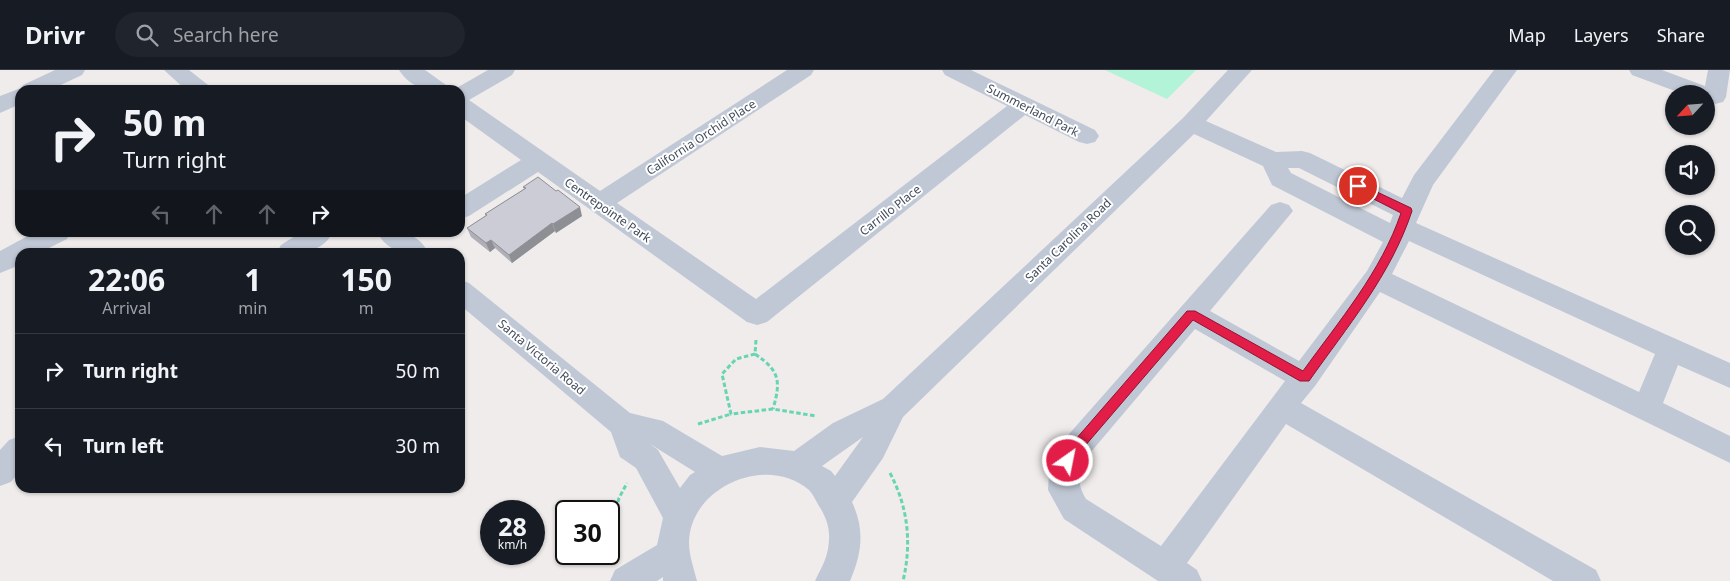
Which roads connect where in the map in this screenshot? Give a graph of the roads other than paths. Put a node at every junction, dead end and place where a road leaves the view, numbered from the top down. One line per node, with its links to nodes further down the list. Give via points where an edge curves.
1 (74, 70): 11 (street)
2 (175, 70): 12 (street)
3 (410, 70): 13 (street)
4 (504, 70): 16 (street)
5 (803, 70): 27 (street, California Orchid Place)
6 (954, 70): 19 (street, Summerland Park)
7 (1241, 70): 21 (street, Santa Carolina Road)
8 (1506, 70): 30 (street, via 1423,181)
9 (1640, 70): 14 (street)
10 (1719, 70): 15 (street)
11 (42, 85)
12 (194, 85)
13 (431, 85)
14 (1681, 85)
15 (1715, 92)
16 (465, 93)
17 (15, 98): 18 (street)
18 (0, 105)
19 (1023, 105): 22 (street, Summerland Park); 39 (street, Carrillo Place)
20 (465, 109): 23 (street, Centrepointe Park)
21 (1191, 123): 24 (street); 45 (street, Santa Carolina Road)
22 (1086, 136)
23 (538, 160): 27 (street, Centrepointe Park); 28 (street)
24 (1273, 161): 25 (street, via 1302,159); 26 (street, via 1281,179)
25 (1341, 178): 26 (street); 30 (street)
26 (1323, 201): 30 (street)
27 (598, 203): 39 (street, Centrepointe Park)
28 (465, 207)
29 (1280, 211): 40 (street)
30 (1402, 226): 37 (street); 41 (street)
31 (49, 237): 33 (street)
32 (313, 237): 34 (street)
33 (29, 248)
34 (296, 248)
35 (15, 256): 36 (street)
36 (0, 263)
37 (1376, 278): 43 (street); 46 (street)
38 (465, 294): 47 (street, Santa Victoria Road)
39 (757, 314)
40 (1191, 314): 43 (street); 56 (street, via 1073,451 1064,472 1064,490 1075,509)
41 (1671, 349): 42 (street); 46 (street)
42 (1730, 376)
43 (1305, 378): 44 (street)
44 (1283, 407): 56 (street); 59 (street)
45 (893, 408): 50 (street, Santa Carolina Road, via 844,432); 53 (street, Santa Carolina Road, via 872,449)
46 (1646, 409): 48 (street)
47 (623, 425): 51 (street, Santa Victoria Road, via 652,430); 54 (street, via 631,448 647,460)
48 (1730, 450)
49 (15, 455): 52 (street)
50 (798, 466): 51 (street, via 759,460 739,463); 53 (street, via 820,480)
51 (720, 471): 54 (street, via 703,482)
52 (0, 472)
53 (836, 499): 57 (street, via 845,521 846,546)
54 (678, 515): 55 (street, via 672,534)
55 (676, 567): 58 (street)
56 (1175, 574)
57 (839, 578)
58 (627, 581)
59 (1584, 581)

